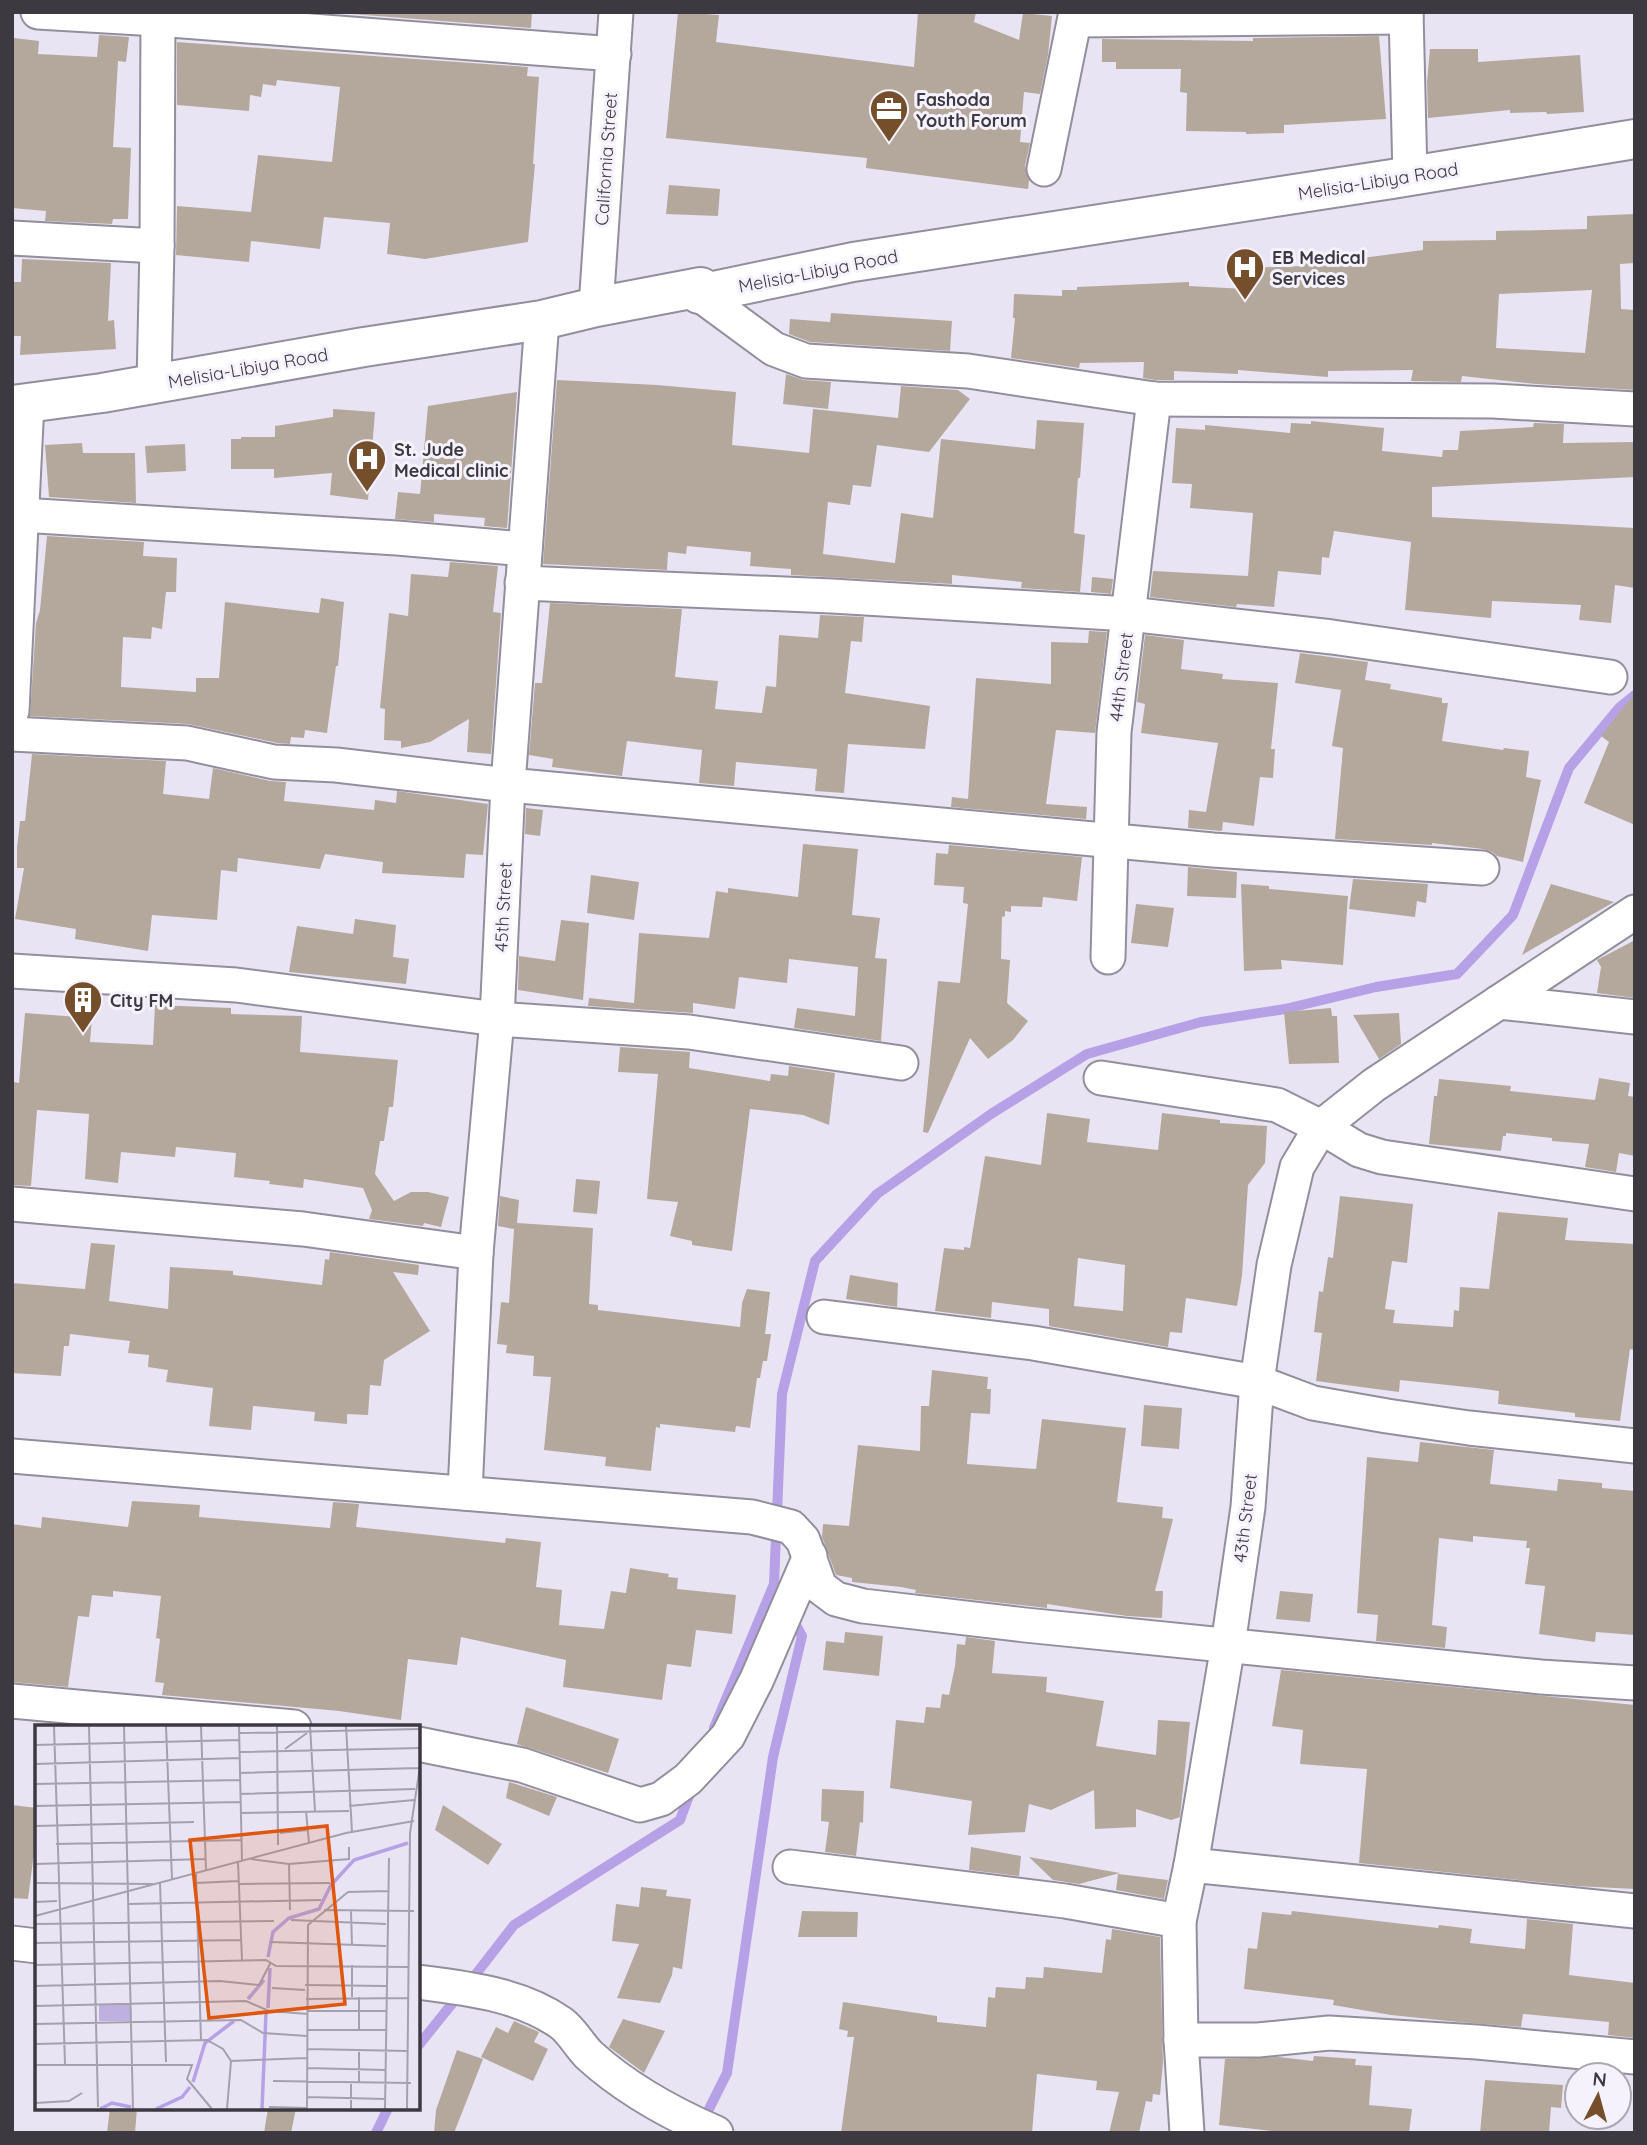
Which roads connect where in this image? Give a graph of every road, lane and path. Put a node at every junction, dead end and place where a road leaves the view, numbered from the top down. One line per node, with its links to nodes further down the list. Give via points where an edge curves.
1 (38, 12): 4 (street)
2 (616, 12): 6 (street, California Street)
3 (1406, 15): 5 (street); 9 (street)
4 (158, 16): 6 (street); 11 (street)
5 (1076, 16): 8 (street)
6 (614, 54): 13 (street, California Street)
7 (1635, 139): 9 (main road, Melisia-Libiya Road)
8 (1044, 169)
9 (1410, 177): 12 (main road, Melisia-Libiya Road, via 853,262)
10 (12, 238): 11 (street)
11 (157, 246): 15 (street)
12 (699, 294): 13 (main road, Melisia-Libiya Road, via 701,287); 16 (street, via 774,349 806,361 968,371)
13 (596, 307): 14 (main road, Melisia-Libiya Road)
14 (542, 320): 15 (main road, Melisia-Libiya Road); 20 (street, 45th Street)
15 (154, 384): 17 (main road, Melisia-Libiya Road)
16 (1154, 399): 18 (street, via 1493,401); 22 (street, 44th Street)
17 (20, 404): 19 (street)
18 (1635, 409)
19 (21, 515): 20 (street); 24 (street)
20 (526, 549): 21 (street, 45th Street)
21 (522, 583): 22 (street); 26 (street, 45th Street)
22 (1129, 614): 23 (street, via 1332,636); 27 (street, 44th Street, via 1114,732)
23 (1609, 677)
24 (12, 711)
25 (12, 734): 26 (street, via 187,743 274,762)
26 (508, 785): 27 (street); 34 (street, 45th Street)
27 (1110, 840): 28 (street); 30 (street, 44th Street)
28 (1482, 868)
29 (1635, 912): 32 (street, 43th Street)
30 (1108, 957)
31 (12, 971): 34 (street, via 236,985)
32 (1499, 1002): 33 (street); 37 (street, 43th Street, via 1374,1085)
33 (1635, 1017)
34 (497, 1019): 35 (street, via 689,1032); 40 (street, 45th Street)
35 (901, 1063)
36 (1101, 1078): 37 (street, via 1277,1105)
37 (1321, 1127): 38 (street, via 1359,1150 1382,1157); 42 (street, 43th Street, via 1297,1167 1274,1265)
38 (1635, 1194)
39 (12, 1204): 40 (street, via 303,1229)
40 (476, 1252): 45 (street, 45th Street)
41 (824, 1317): 42 (street, via 1033,1343)
42 (1257, 1382): 43 (street, via 1313,1403 1469,1428); 47 (street, 43th Street, via 1248,1507)
43 (1635, 1446)
44 (12, 1456): 45 (street)
45 (465, 1493): 46 (street, via 752,1517 792,1527)
46 (810, 1556): 47 (street, via 820,1587 836,1600 863,1606); 51 (street, via 728,1736 662,1799 640,1805 522,1765)
47 (1228, 1645): 48 (street); 52 (street, 43th Street)
48 (1635, 1683)
49 (12, 1701): 50 (street)
50 (271, 1725)
51 (420, 1744)
52 (1191, 1865): 54 (street); 55 (street, 43th Street)
53 (790, 1867): 55 (street, via 1065,1901)
54 (1635, 1911)
55 (1179, 1922): 59 (street, 43th Street)
56 (12, 1942): 57 (street)
57 (35, 1946)
58 (420, 1982): 61 (street, via 513,1999 562,2024 617,2078 670,2113)
59 (1181, 2040): 60 (street, via 1258,2040 1329,2033); 62 (street, 43th Street)
60 (1635, 2057)
61 (716, 2133)
62 (1187, 2133)

